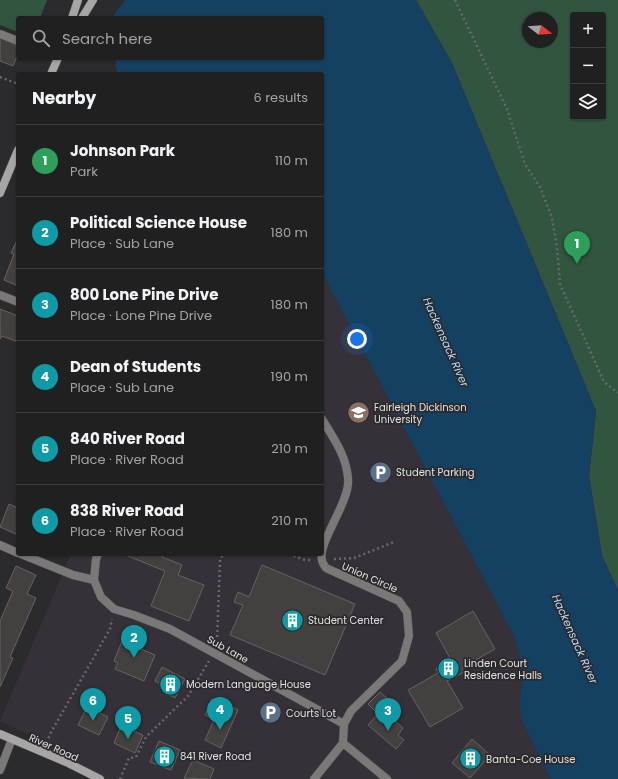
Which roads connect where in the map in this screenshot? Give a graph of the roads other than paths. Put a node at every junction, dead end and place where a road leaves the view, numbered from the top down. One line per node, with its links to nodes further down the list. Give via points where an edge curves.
1 (78, 0): 3 (main road)
2 (93, 0): 4 (main road)
3 (73, 16)
4 (83, 16)
5 (0, 34): 6 (street)
6 (16, 40)
7 (56, 60): 8 (main road)
8 (52, 72)
9 (16, 155): 10 (main road)
10 (1, 189)
11 (0, 295): 12 (street)
12 (16, 301)
13 (324, 422): 14 (street, Union Circle, via 343,453 349,480 344,500)
14 (324, 545)
15 (0, 546): 16 (street)
16 (16, 552)
17 (26, 556): 20 (street, via 73,575)
18 (97, 556): 20 (street)
19 (322, 556): 21 (street, Union Circle, via 326,568 399,601 407,612 409,636 402,661 351,711)
20 (94, 580): 21 (street, Sub Lane, via 101,597 114,609 134,614 170,629)
21 (344, 724): 24 (street, Union Circle)
22 (0, 734): 23 (main road, River Road)
23 (12, 739): 25 (street); 26 (main road, River Road)
24 (343, 743): 27 (street); 28 (street)
25 (0, 770)
26 (100, 779)
27 (314, 779)
28 (387, 779)

